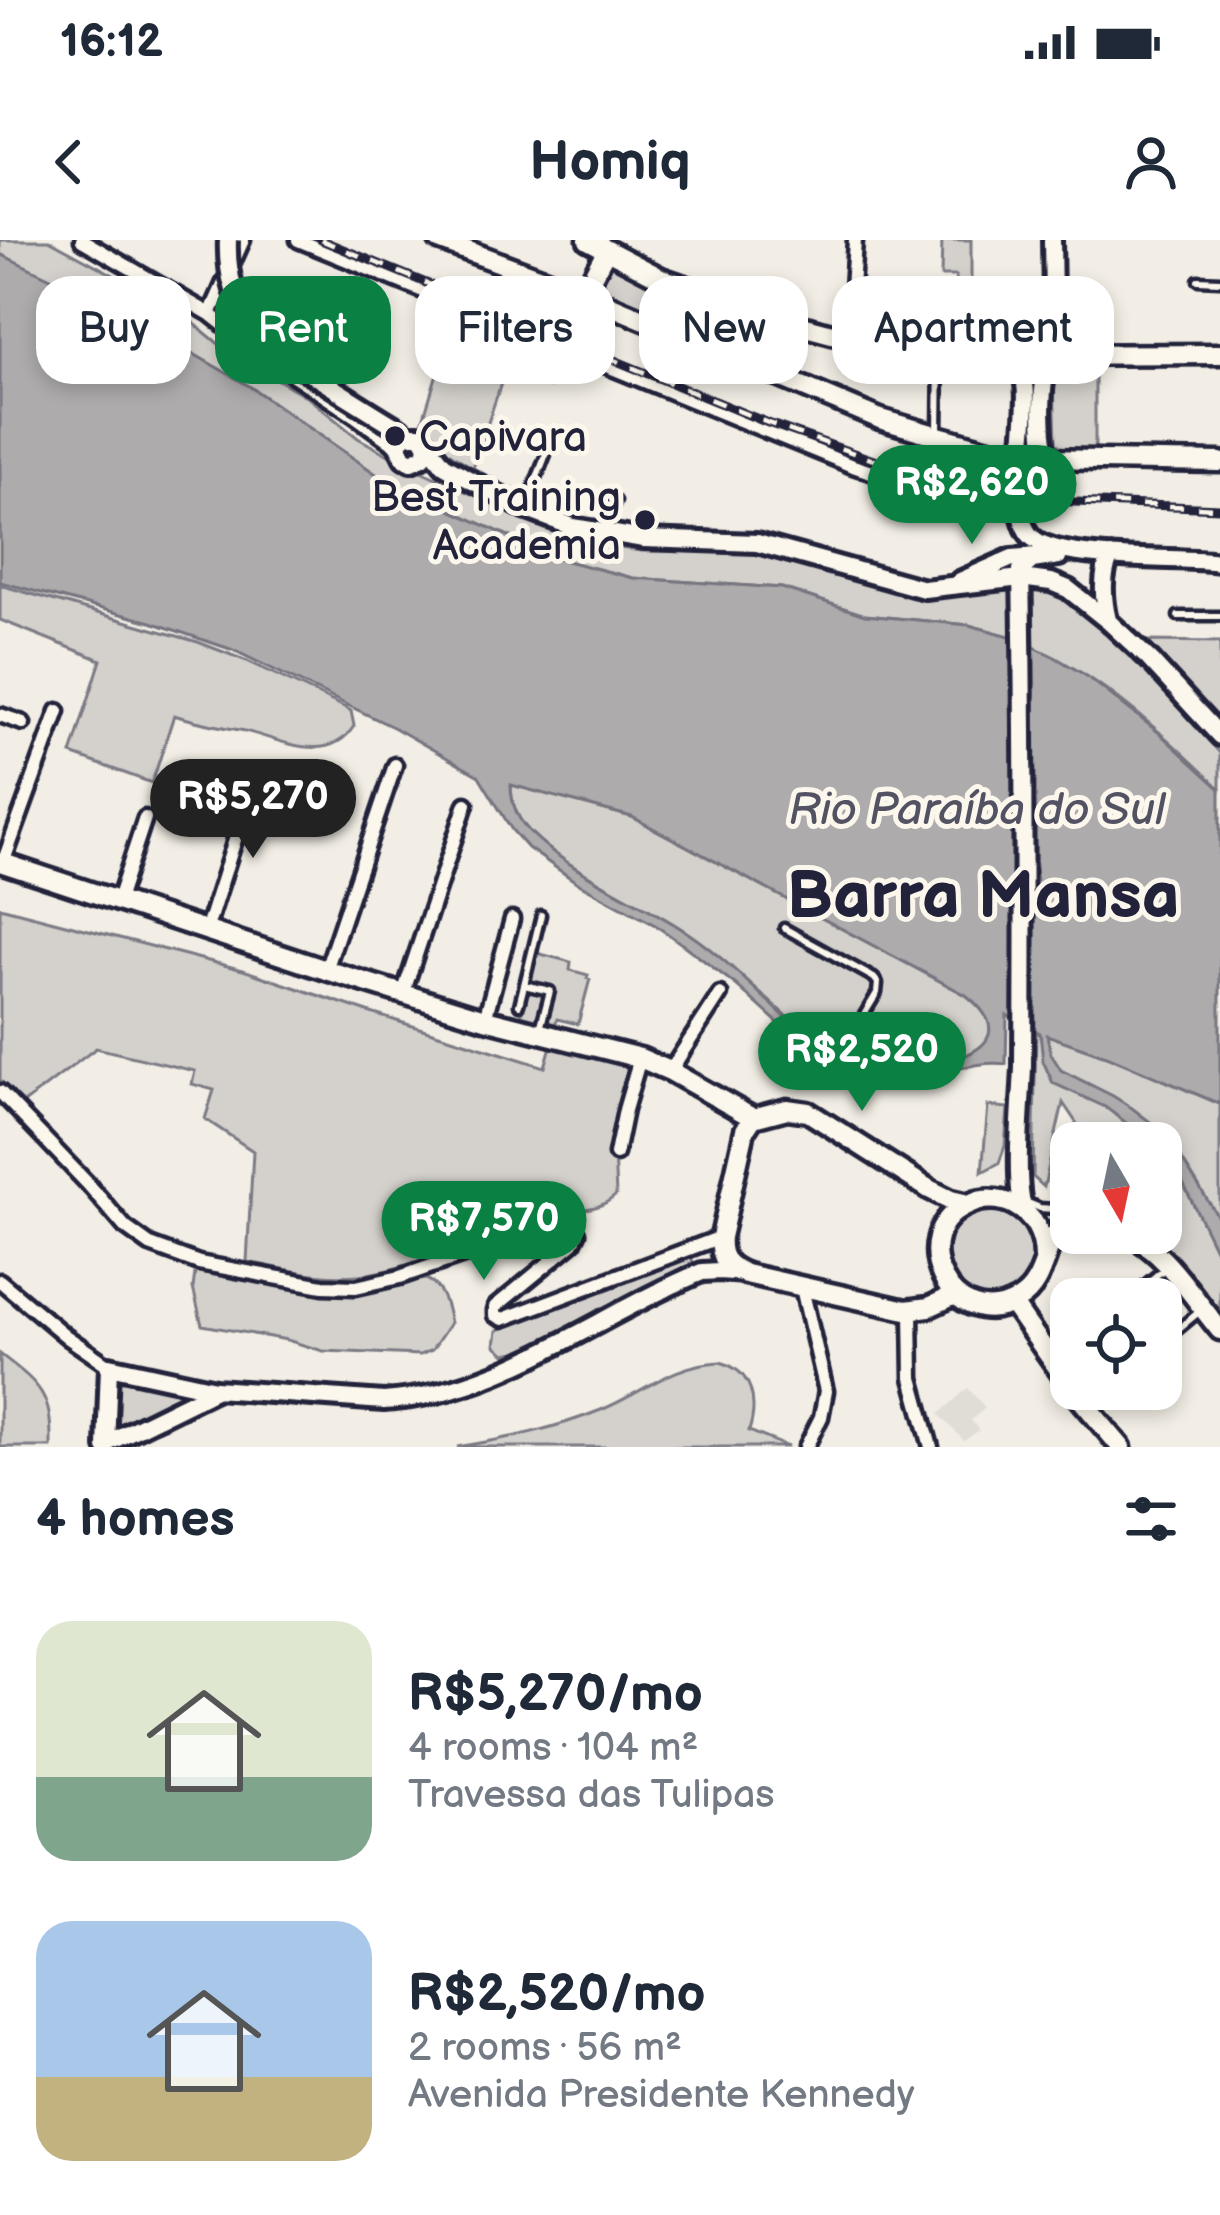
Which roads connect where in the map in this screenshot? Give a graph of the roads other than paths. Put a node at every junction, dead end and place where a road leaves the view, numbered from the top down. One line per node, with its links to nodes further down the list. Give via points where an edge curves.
1 (82, 240): 17 (street)
2 (229, 240): 26 (street, bridge, via 233,290 264,340)
3 (243, 240): 17 (street)
4 (298, 240): 31 (street, via 850,465 951,496)
5 (440, 240): 10 (main road)
6 (588, 240): 9 (main road)
7 (855, 240): 12 (street)
8 (1052, 240): 13 (street)
9 (606, 251): 11 (main road); 18 (main road, via 661,278)
10 (536, 276)
11 (593, 276)
12 (853, 276)
13 (1053, 276)
14 (1198, 280): 15 (lane)
15 (1220, 281)
16 (615, 307): 24 (main road)
17 (211, 314): 26 (street, via 355,416)
18 (832, 333)
19 (1114, 353): 20 (main road)
20 (1220, 353)
21 (939, 384): 24 (lane)
22 (1024, 384): 27 (street)
23 (1045, 384): 28 (street, via 1043,434)
24 (938, 436): 27 (main road)
25 (552, 439): 32 (lane)
26 (408, 443): 32 (street)
27 (1023, 456): 28 (main road); 31 (street)
28 (1054, 460): 29 (main road)
29 (1220, 462)
30 (616, 500): 33 (lane)
31 (1021, 506): 34 (street, via 1026,530 1041,544)
32 (525, 509): 33 (street)
33 (604, 533): 38 (street, via 757,543)
34 (1101, 555): 35 (street); 36 (street); 41 (street)
35 (1059, 556): 37 (street, via 1028,562); 38 (street, via 1012,558)
36 (1220, 562)
37 (1022, 585): 38 (street); 41 (street, via 1068,589); 70 (street)
38 (943, 589)
39 (1178, 616): 40 (lane)
40 (1220, 616)
41 (1108, 621): 45 (street)
42 (58, 710): 50 (street)
43 (0, 715): 44 (street)
44 (23, 723)
45 (1218, 732)
46 (395, 765): 56 (street)
47 (255, 777): 55 (street)
48 (466, 804): 58 (street)
49 (145, 818): 51 (street)
50 (2, 862): 51 (main road)
51 (118, 900): 55 (main road)
52 (541, 915): 57 (lane)
53 (512, 919): 61 (street)
54 (784, 928): 62 (lane, via 877,980)
55 (206, 931): 56 (main road)
56 (326, 970): 58 (main road)
57 (524, 985): 60 (lane); 63 (lane, via 550,991)
58 (403, 994): 61 (main road)
59 (720, 994): 66 (street)
60 (519, 1005)
61 (485, 1019): 63 (main road)
62 (858, 1027): 64 (lane); 67 (lane)
63 (539, 1033): 65 (main road)
64 (890, 1044)
65 (640, 1058): 66 (main road); 71 (street)
66 (670, 1071): 69 (main road)
67 (828, 1075)
68 (0, 1092): 75 (street, via 125,1227 199,1263 356,1287 570,1222 578,1236 499,1303 494,1311 503,1318)
69 (753, 1118): 72 (main road, via 811,1105 929,1189); 75 (main road)
70 (1021, 1148): 72 (street, via 1005,1185); 73 (street)
71 (616, 1154)
72 (971, 1203): 73 (main road); 85 (main road, via 945,1223 936,1251)
73 (1023, 1205): 74 (main road); 78 (main road, via 1040,1231)
74 (1050, 1213)
75 (721, 1240): 80 (main road, via 727,1264); 82 (street)
76 (1050, 1248): 78 (main road)
77 (1157, 1254): 79 (main road)
78 (1044, 1258): 86 (main road, via 1034,1285)
79 (1167, 1266): 81 (lane); 87 (main road)
80 (746, 1274): 82 (street, via 706,1271); 84 (main road)
81 (1153, 1278)
82 (684, 1280): 93 (street, via 448,1392 384,1401)
83 (0, 1281): 92 (street)
84 (802, 1288): 88 (main road); 96 (street, via 826,1391)
85 (955, 1295): 86 (main road, via 982,1307); 88 (main road)
86 (1012, 1303): 91 (main road)
87 (1202, 1309): 89 (lane); 90 (main road)
88 (911, 1310): 97 (street, via 912,1378)
89 (1182, 1326)
90 (1220, 1330)
91 (1050, 1357)
92 (109, 1366): 93 (street); 95 (street)
93 (215, 1389): 95 (street)
94 (1090, 1410): 98 (main road)
95 (106, 1445)
96 (806, 1447)
97 (931, 1447)
98 (1121, 1447)

